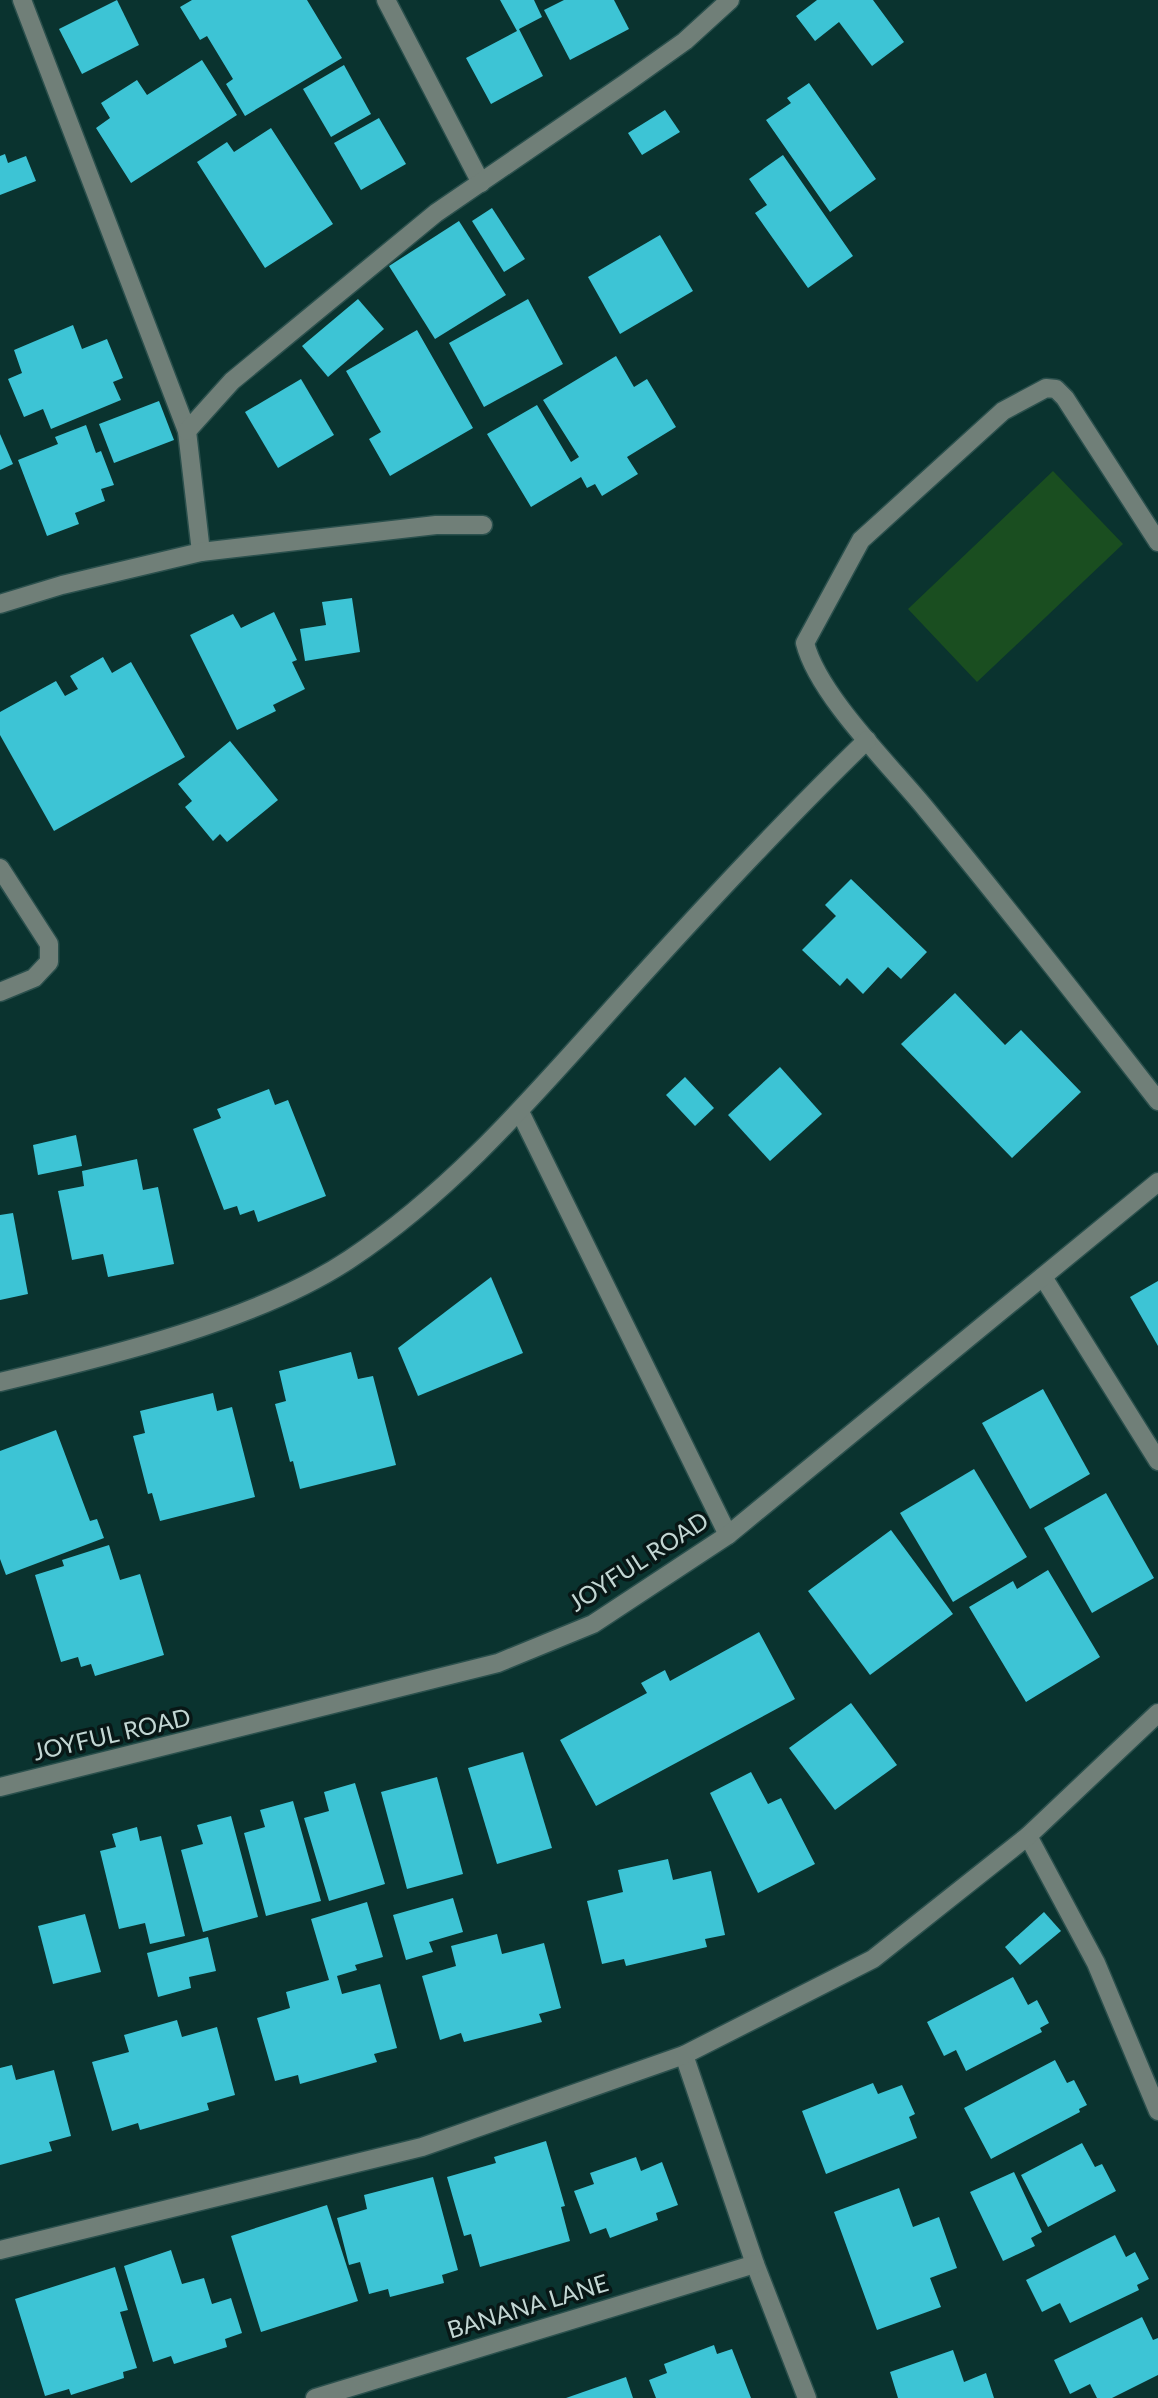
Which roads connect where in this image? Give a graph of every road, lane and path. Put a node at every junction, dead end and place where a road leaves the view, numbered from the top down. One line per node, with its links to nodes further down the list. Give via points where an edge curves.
1 (22, 0): 5 (street)
2 (386, 0): 4 (street)
3 (730, 0): 4 (street, via 685,41)
4 (481, 183): 5 (street, via 436,213 232,381)
5 (187, 431): 8 (street)
6 (483, 525): 8 (street, via 436,525)
7 (1158, 542): 10 (street, via 1056,389 1031,394 1003,411 861,540 806,643 811,664)
8 (201, 552): 9 (street)
9 (0, 604)
10 (867, 740): 13 (street); 14 (street, via 801,804)
11 (0, 868): 12 (street, via 49,944 49,962 34,978)
12 (0, 992)
13 (1158, 1101)
14 (520, 1112): 17 (street, via 430,1199 349,1260 266,1303 146,1343); 19 (street)
15 (1158, 1182): 16 (street, JOYFUL ROAD)
16 (1043, 1277): 18 (street); 19 (street, JOYFUL ROAD)
17 (0, 1382)
18 (1158, 1461)
19 (728, 1535): 21 (street, JOYFUL ROAD, via 593,1624 498,1663)
20 (1158, 1713): 22 (street)
21 (0, 1787)
22 (1028, 1836): 23 (street, via 873,1959); 24 (street, via 1096,1963)
23 (684, 2055): 25 (street, via 422,2147); 26 (street)
24 (1158, 2111)
25 (0, 2249)
26 (755, 2264): 27 (street, BANANA LANE); 28 (street)
27 (315, 2398)
28 (807, 2398)

